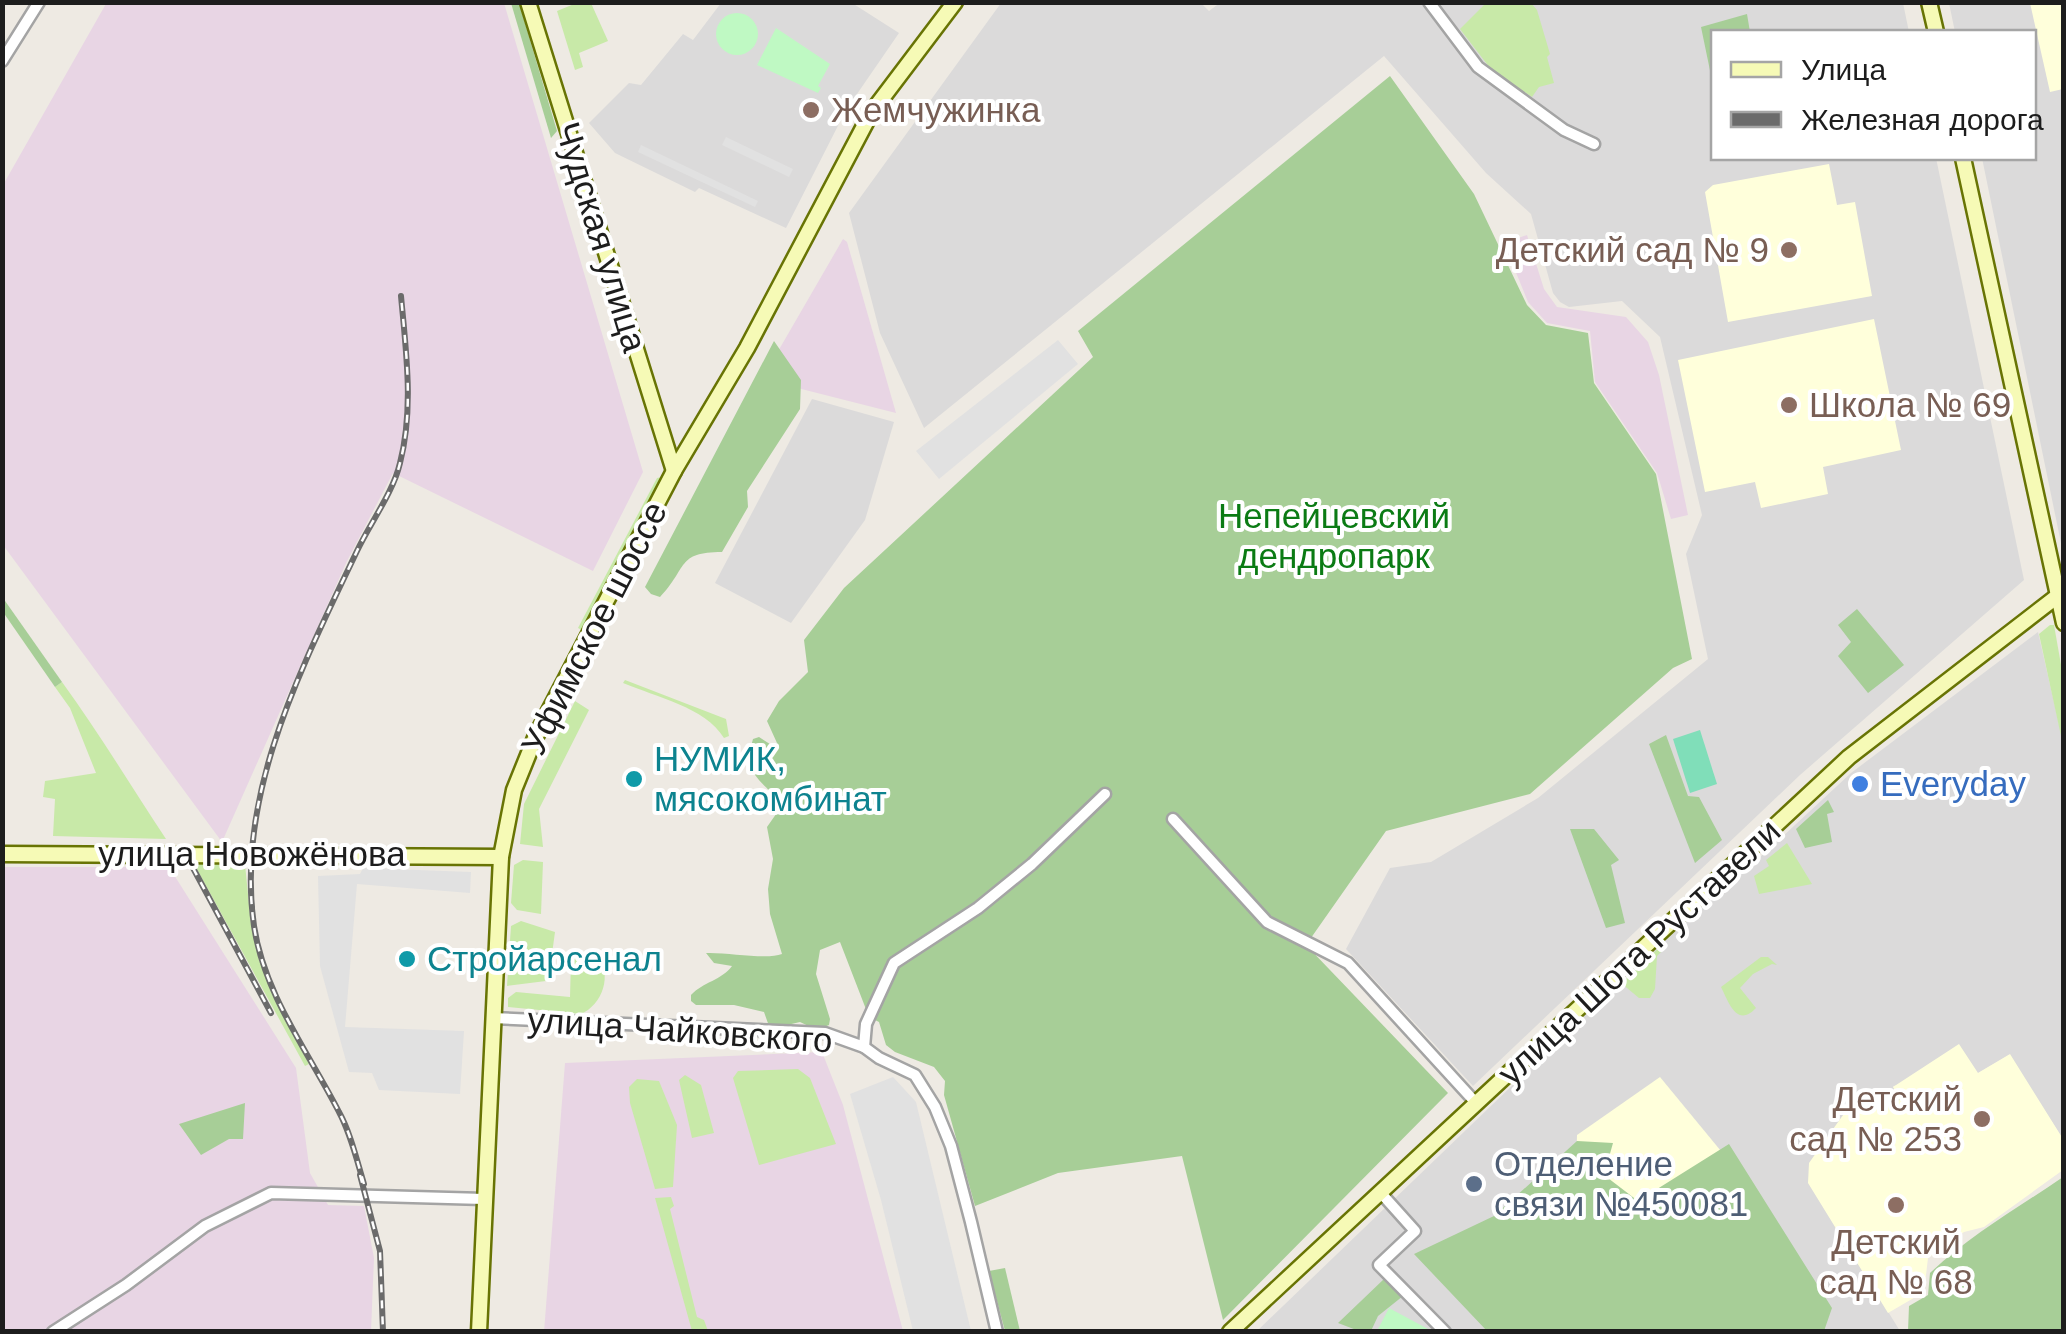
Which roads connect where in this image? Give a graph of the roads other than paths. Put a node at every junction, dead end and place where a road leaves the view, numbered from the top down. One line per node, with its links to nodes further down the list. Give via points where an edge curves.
1 (39, 2): 7 (street)
2 (528, 2): 10 (main road, Чудская улица)
3 (955, 2): 10 (main road, Уфимское шоссе, via 871,114)
4 (1429, 2): 8 (street, via 1478,67)
5 (1930, 2): 6 (main road)
6 (1936, 30)
7 (2, 61)
8 (1594, 144)
9 (1963, 160): 11 (main road)
10 (674, 472): 16 (main road, Уфимское шоссе, via 535,738 514,790)
11 (2061, 593): 12 (main road); 19 (main road, улица Шота Руставели, via 1849,757)
12 (2064, 623)
13 (1105, 794): 18 (street, улица Чайковского, via 978,908 894,962 866,1024)
14 (1173, 819): 19 (street, via 1266,922 1348,963)
15 (2, 854): 16 (main road, улица Новожёнова)
16 (501, 857): 17 (main road, Уфимское шоссе)
17 (493, 1018): 18 (street, улица Чайковского, via 825,1032); 21 (main road, Уфимское шоссе)
18 (864, 1046): 24 (street, via 915,1075 935,1108 972,1222)
19 (1476, 1103): 20 (main road, улица Шота Руставели)
20 (1380, 1192): 25 (main road, улица Шота Руставели); 26 (street, via 1414,1231 1379,1265)
21 (484, 1198): 22 (street, via 271,1192 205,1226); 23 (main road, Уфимское шоссе)
22 (53, 1332)
23 (479, 1332)
24 (997, 1332)
25 (1230, 1332)
26 (1444, 1332)

